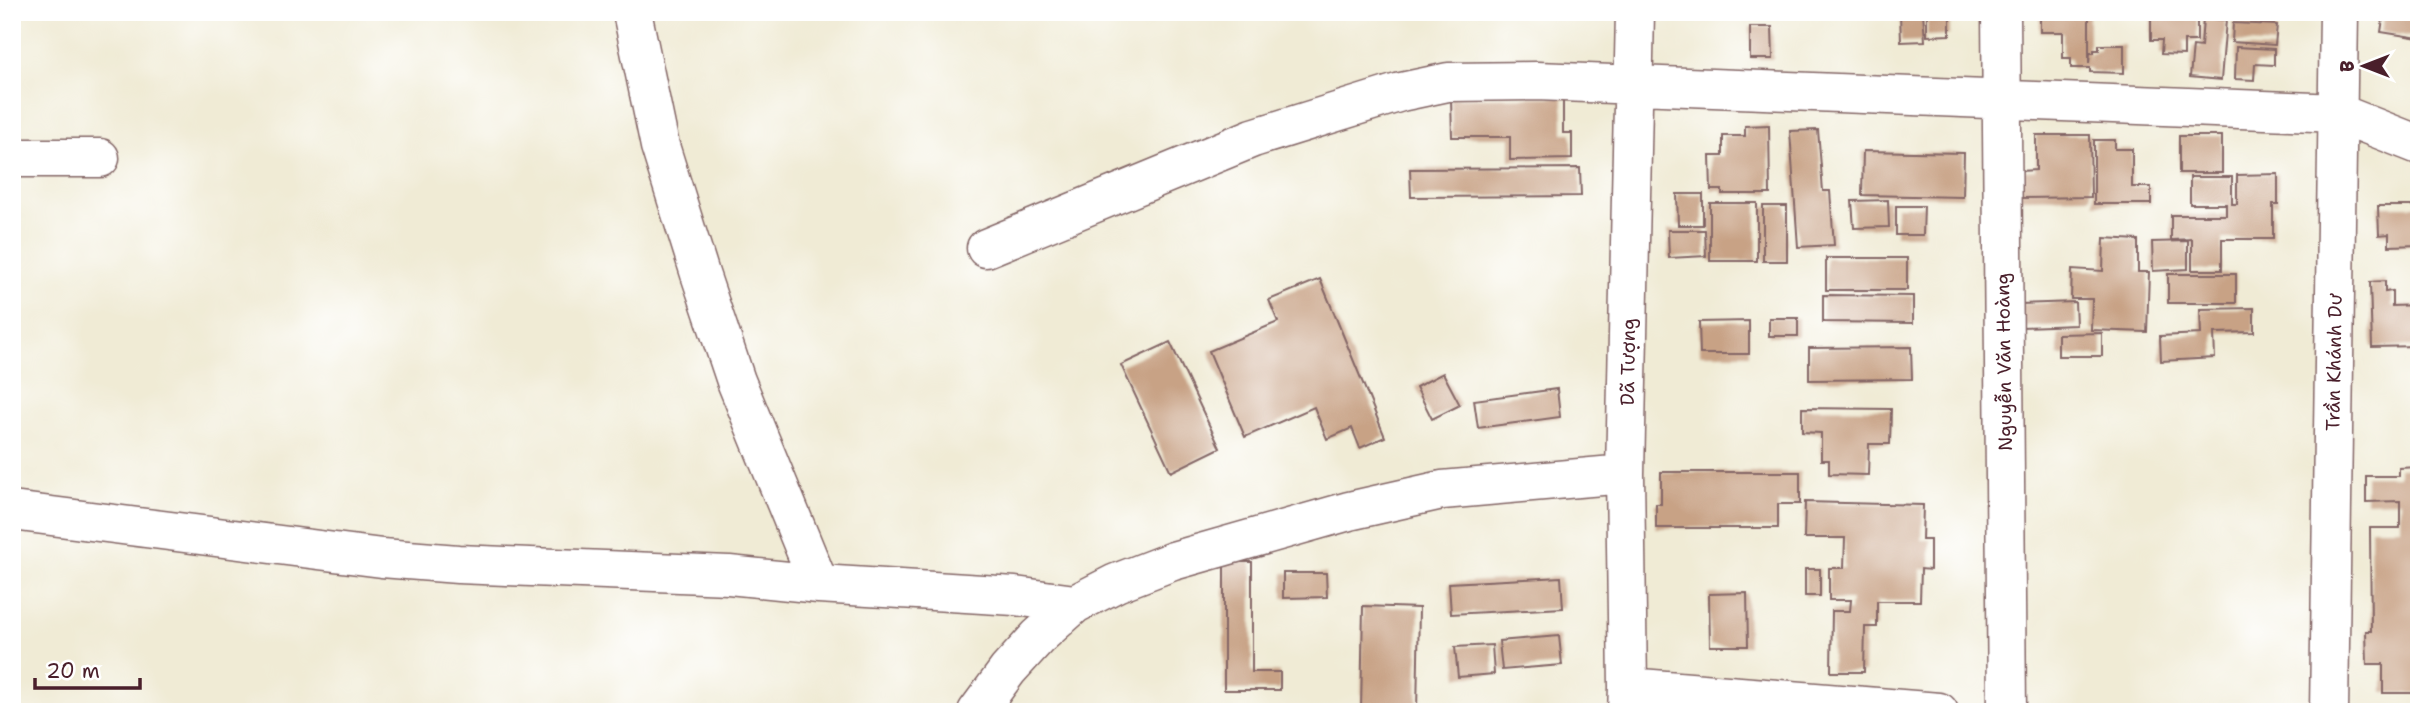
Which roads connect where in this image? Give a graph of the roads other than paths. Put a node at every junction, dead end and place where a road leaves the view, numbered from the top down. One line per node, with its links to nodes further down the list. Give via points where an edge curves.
1 (632, 12): 14 (street, via 660,146 700,274 736,381)
2 (1635, 12): 5 (street, Dã Tượng)
3 (2001, 12): 6 (street, Nguyễn Văn Hoàng)
4 (2339, 12): 7 (street, Trần Khánh Dư)
5 (1634, 85): 6 (street); 11 (street, via 1448,82 1401,92 1253,138); 12 (street, Dã Tượng)
6 (2001, 100): 7 (street); 19 (street, Nguyễn Văn Hoàng)
7 (2338, 113): 8 (street); 20 (street, Trần Khánh Dư)
8 (2419, 145)
9 (12, 158): 10 (street)
10 (100, 158)
11 (986, 248)
12 (1625, 474): 15 (street, via 1442,490 1349,511 1173,561); 16 (street, Dã Tượng)
13 (12, 511): 14 (street, via 382,558 729,575)
14 (819, 584): 15 (street)
15 (1075, 604): 17 (street, via 1023,654)
16 (1628, 699): 18 (street)
17 (977, 712)
18 (1939, 712)
19 (2007, 712)
20 (2329, 712)

